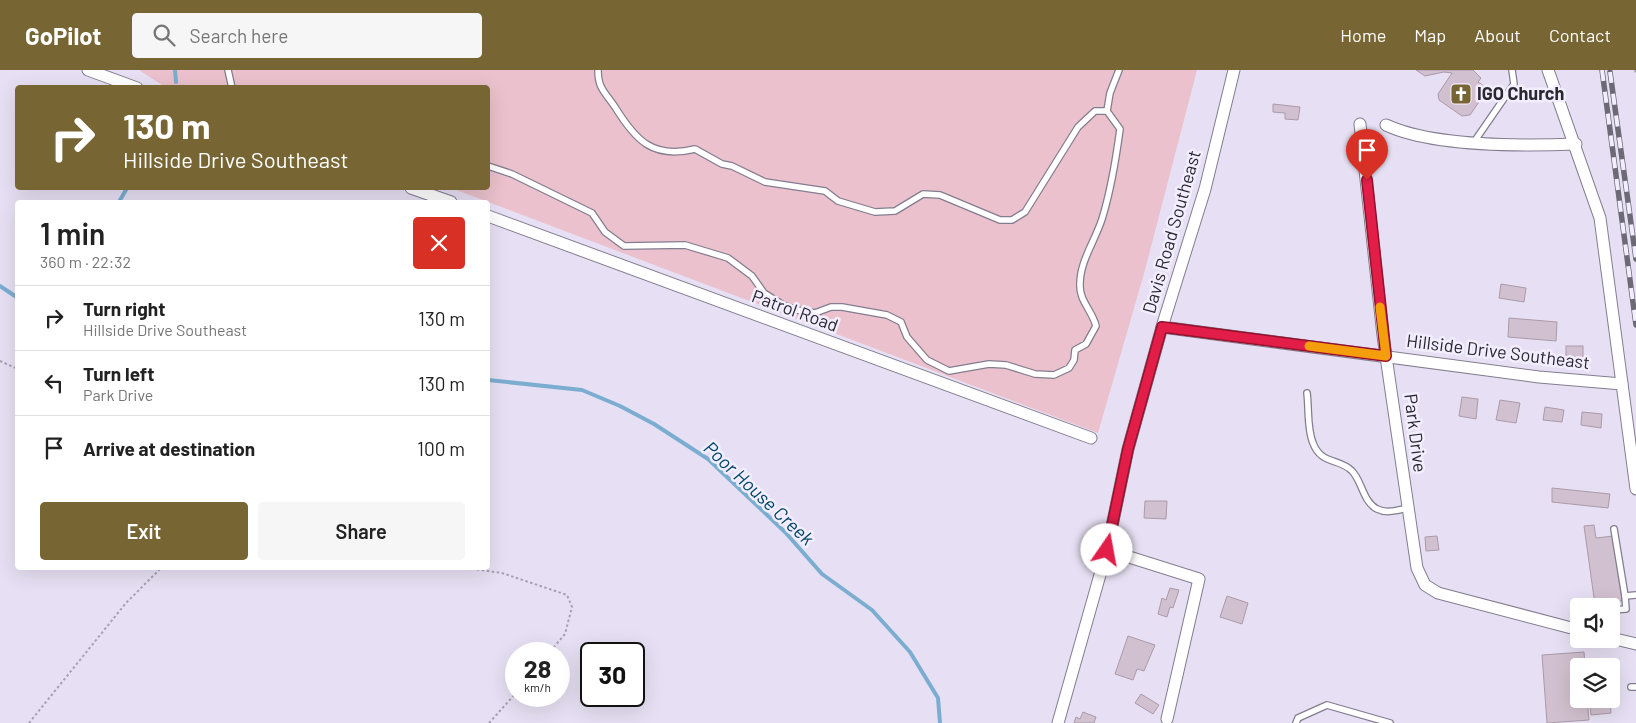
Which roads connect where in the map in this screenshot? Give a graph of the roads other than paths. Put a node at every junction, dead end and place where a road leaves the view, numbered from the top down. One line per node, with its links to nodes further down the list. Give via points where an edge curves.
1 (88, 70): 8 (street)
2 (228, 70): 9 (lane)
3 (598, 70): 10 (lane, via 598,84 628,128 643,143 661,151 677,153 695,149 765,182 825,191 838,201 875,212 895,211 923,194 940,195 1000,220 1012,220 1025,212 1078,127 1095,110)
4 (1119, 70): 10 (lane)
5 (1234, 70): 19 (street, Davis Road Southeast, via 1205,189)
6 (1512, 70): 13 (lane, via 1514,84)
7 (1548, 70): 14 (street)
8 (129, 85)
9 (231, 85)
10 (1106, 111): 15 (lane, via 1120,129 1116,158 1101,221 1082,268 1079,285 1083,303 1093,314 1096,326 1086,344 1075,350 1069,368 1054,375 1035,374 1006,365 989,364 957,370 943,368 918,352 901,322 887,314 842,307 815,313 796,310 764,293 752,276 728,258 685,245 624,246 605,232 592,213)
11 (1360, 124): 20 (street, Park Drive)
12 (1386, 125): 13 (street, via 1403,133)
13 (1474, 142): 14 (street, via 1532,146)
14 (1576, 144): 21 (street, via 1600,218)
15 (490, 167)
16 (416, 190): 17 (street)
17 (445, 200)
18 (490, 217): 23 (street, Patrol Road)
19 (1162, 327): 20 (street, Hillside Drive Southeast); 27 (street, Davis Road Southeast, via 1128,449)
20 (1386, 356): 21 (street, Hillside Drive Southeast); 25 (street, Park Drive)
21 (1622, 384): 24 (street)
22 (1307, 394): 25 (lane, via 1313,444 1326,460 1353,471 1377,509 1388,512)
23 (1091, 438)
24 (1636, 489)
25 (1408, 508): 31 (street, Park Drive, via 1417,568 1425,585 1438,593)
26 (1614, 529): 29 (lane)
27 (1107, 550): 34 (street, via 1199,579); 35 (street, Davis Road Southeast)
28 (1636, 595): 29 (lane)
29 (1625, 596): 30 (lane, via 1626,609)
30 (1620, 609)
31 (1570, 628)
32 (1620, 640): 33 (street)
33 (1636, 644)
34 (1167, 719)
35 (1058, 723)
36 (1296, 723): 37 (lane, via 1298,718 1327,705)
37 (1390, 723)

